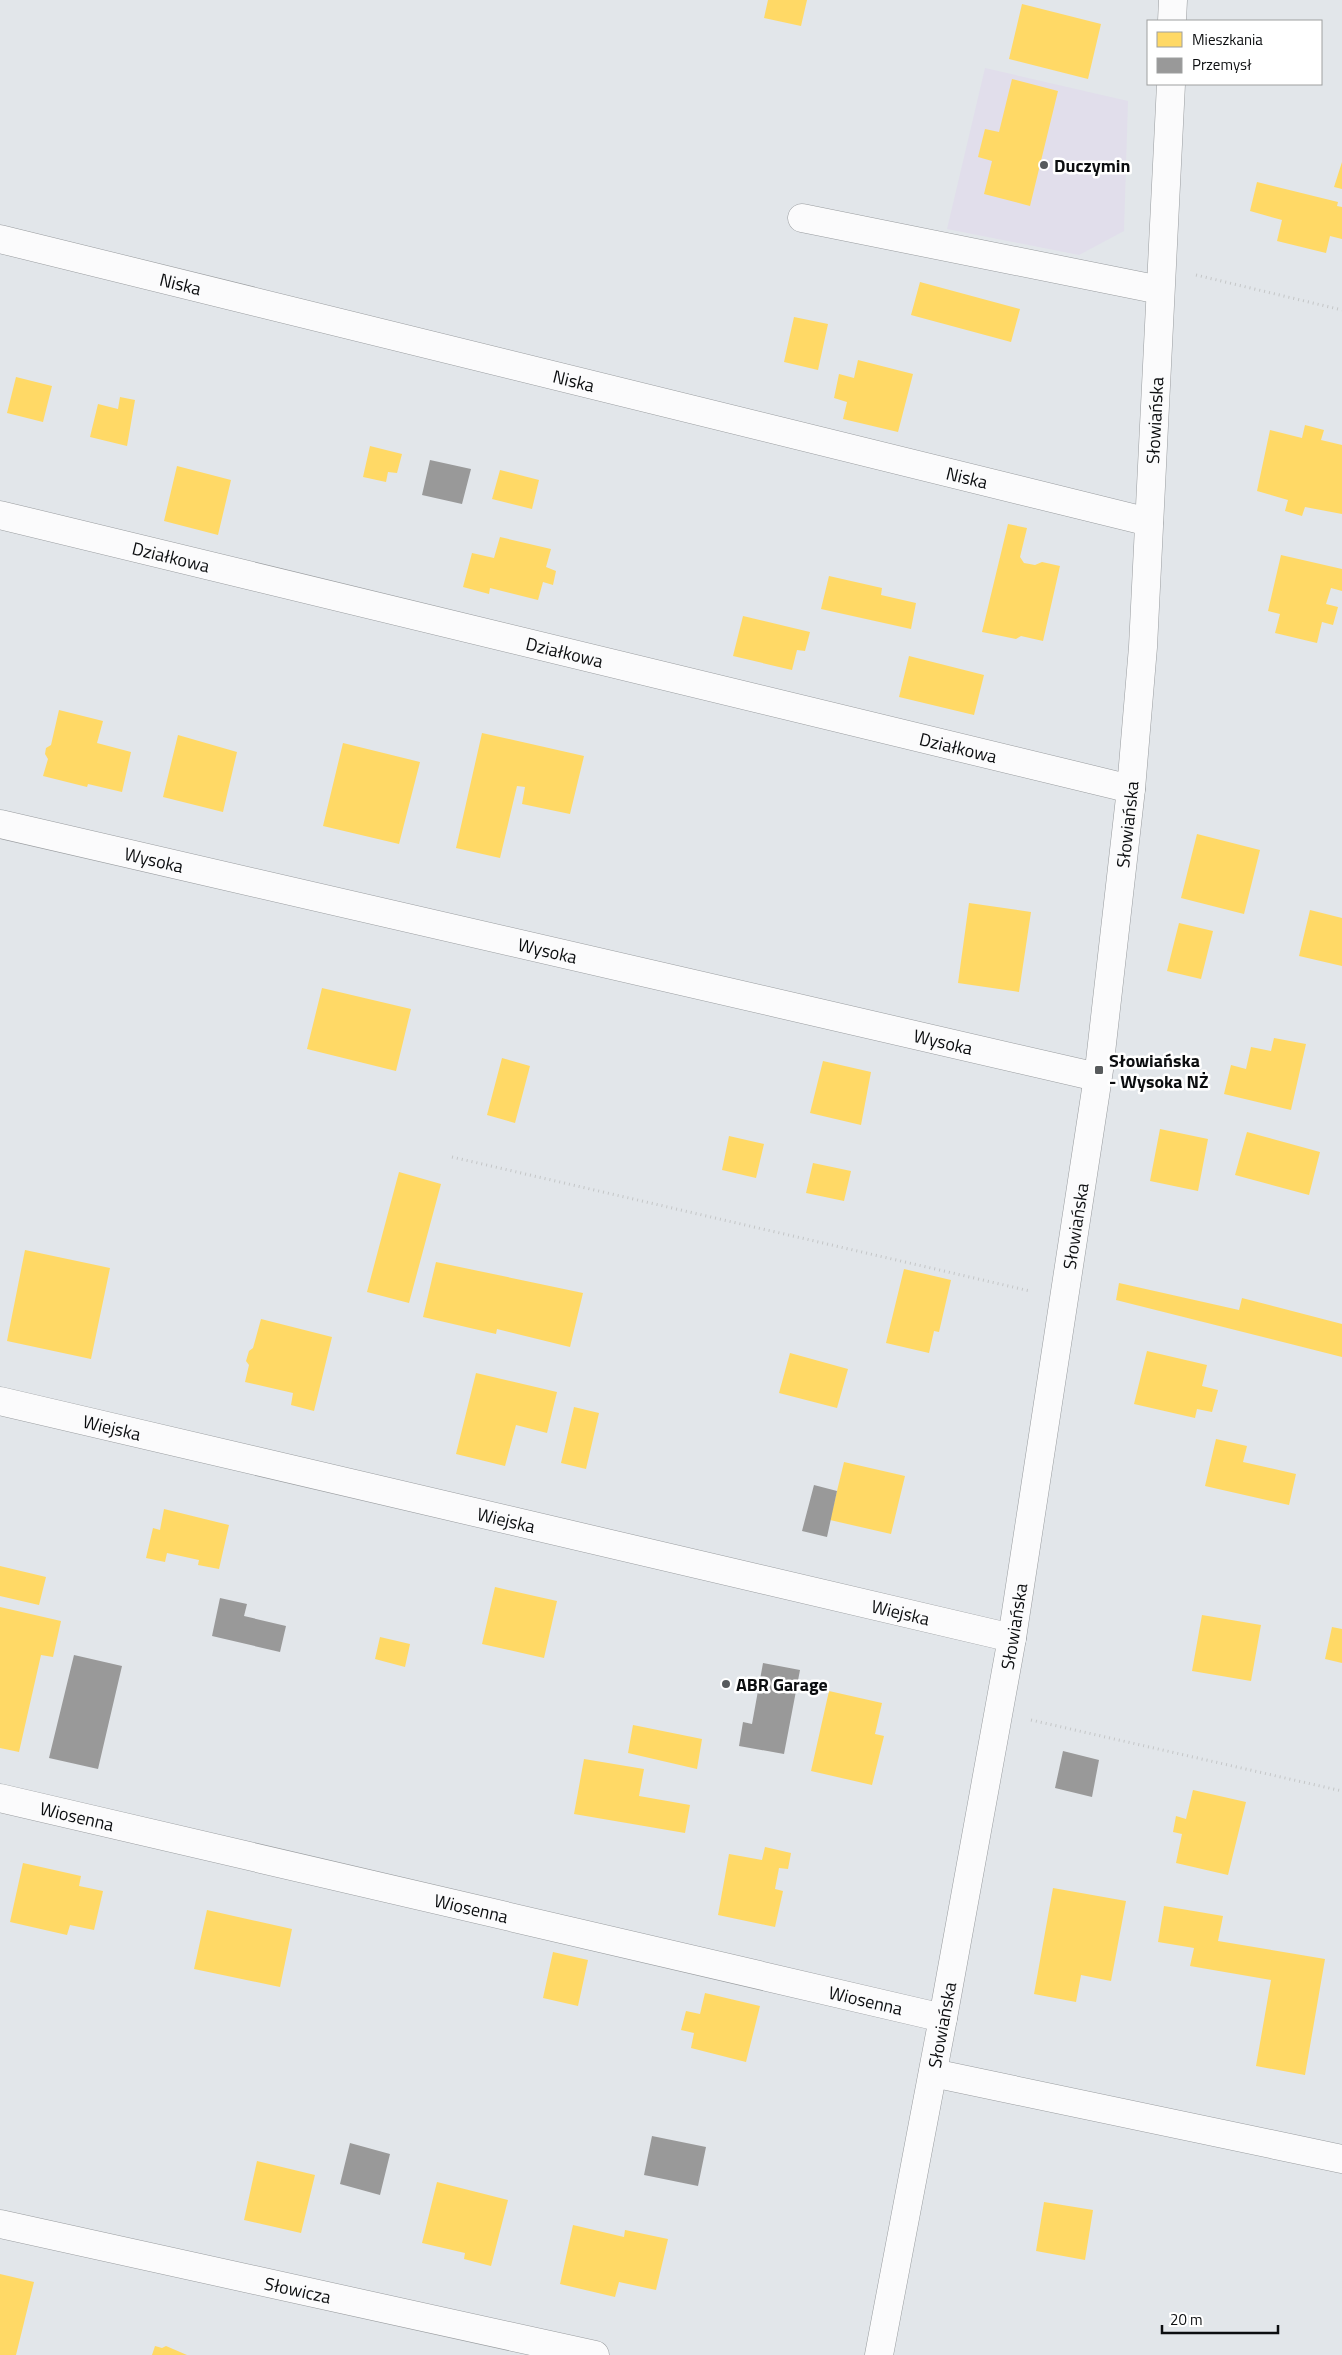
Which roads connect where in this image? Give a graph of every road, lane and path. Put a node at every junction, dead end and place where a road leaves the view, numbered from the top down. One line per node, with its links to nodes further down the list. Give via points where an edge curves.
1 (1173, 0): 2 (street)
2 (1172, 20)
3 (1170, 85): 6 (street, Słowiańska)
4 (802, 218): 6 (street)
5 (0, 239): 9 (street, Niska)
6 (1160, 279): 7 (path); 9 (street, Słowiańska)
7 (1342, 310)
8 (0, 515): 10 (street, Działkowa)
9 (1149, 522): 10 (street, Słowiańska)
10 (1131, 789): 12 (street, Słowiańska)
11 (0, 824): 12 (street, Wysoka)
12 (1097, 1077): 14 (street, Słowiańska)
13 (452, 1157): 14 (path)
14 (1064, 1299): 16 (street, Słowiańska)
15 (0, 1401): 16 (street, Wiejska)
16 (1012, 1638): 17 (street, Słowiańska)
17 (999, 1712): 18 (path); 20 (street, Słowiańska)
18 (1342, 1791)
19 (0, 1798): 20 (street, Wiosenna)
20 (943, 2018): 21 (street, Słowiańska)
21 (933, 2073): 22 (street); 25 (street, Słowiańska)
22 (1342, 2159)
23 (0, 2224): 24 (street, Słowicza)
24 (595, 2355)
25 (879, 2355)

